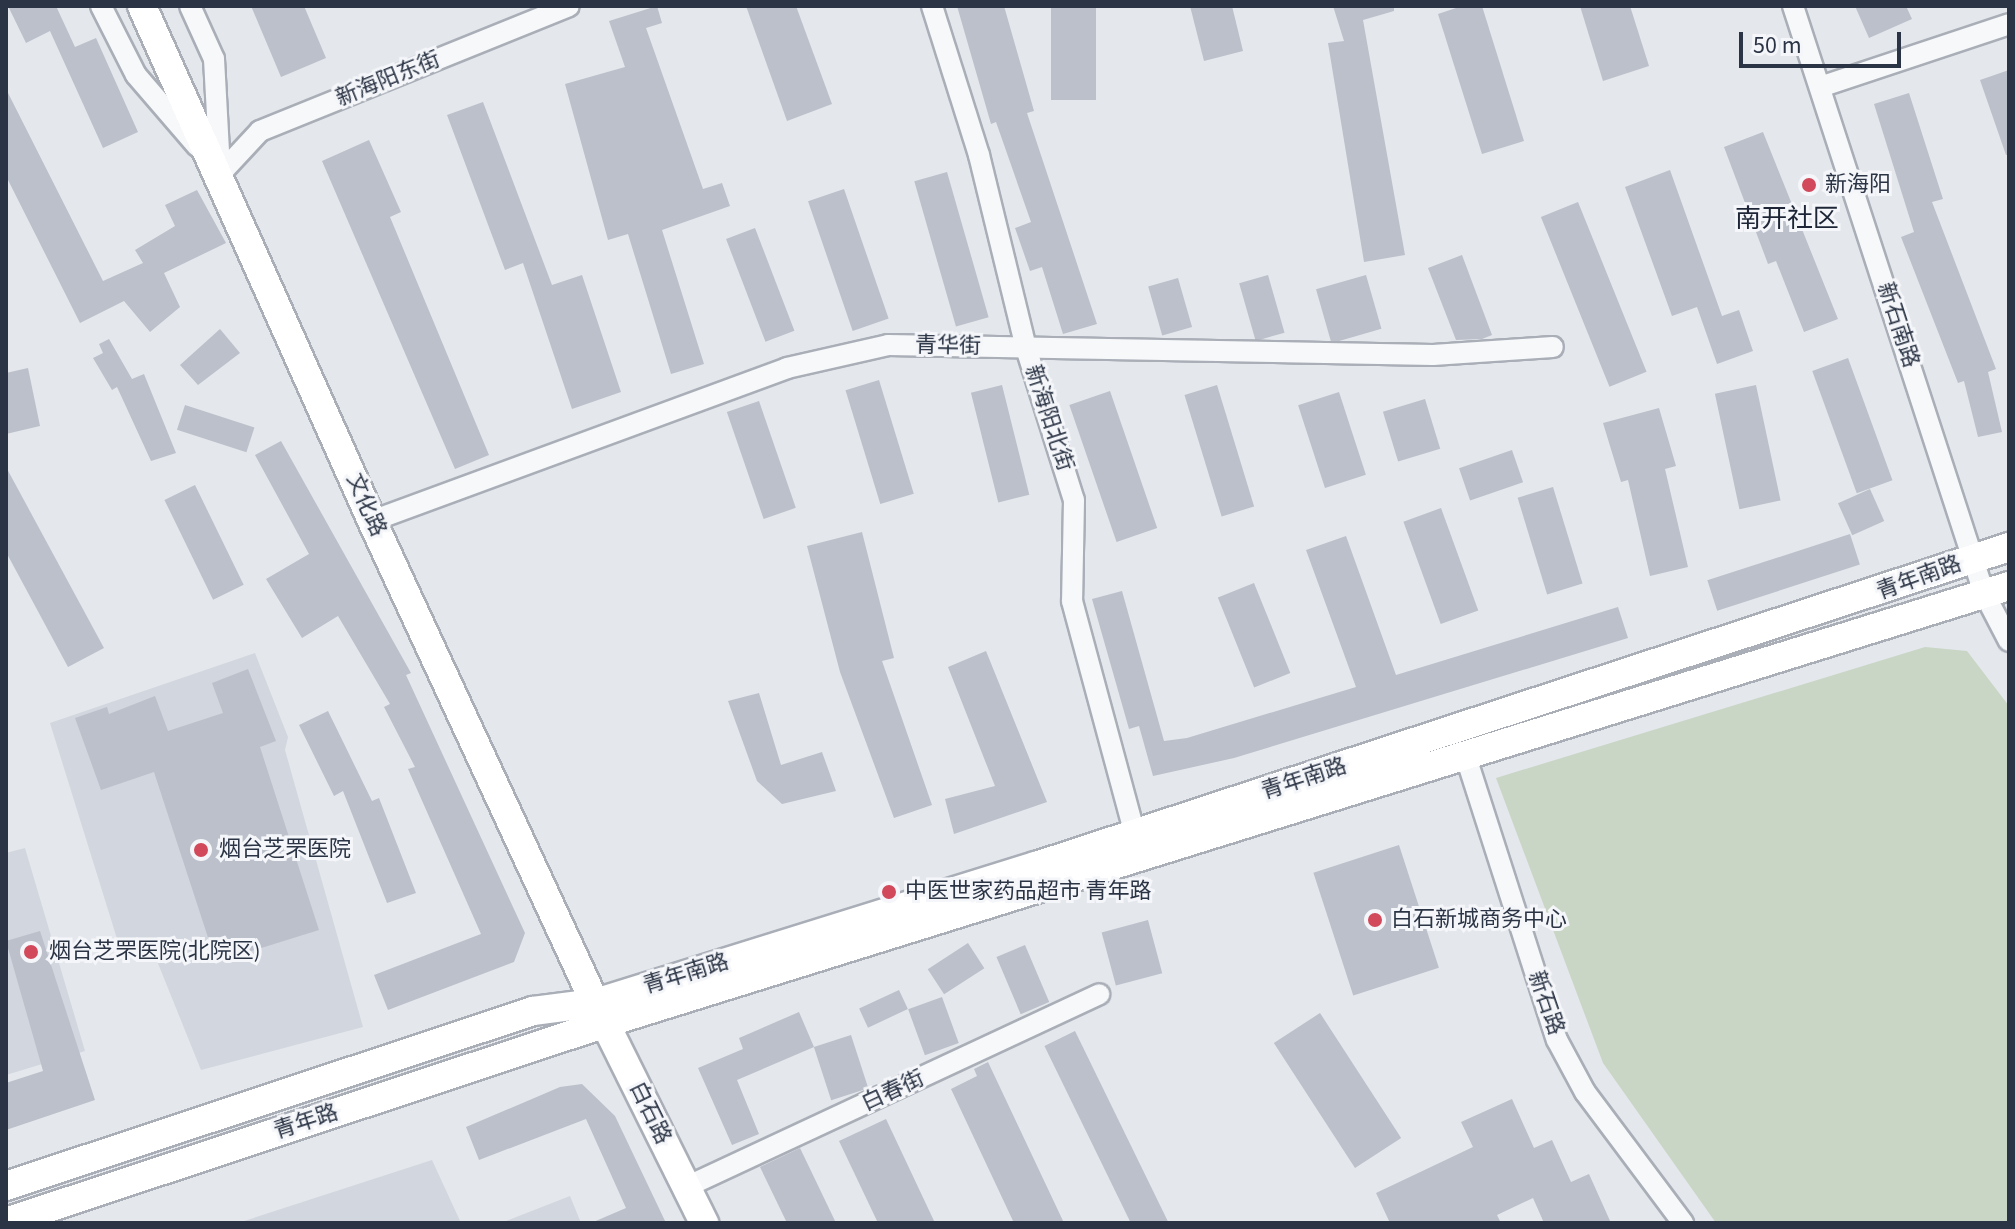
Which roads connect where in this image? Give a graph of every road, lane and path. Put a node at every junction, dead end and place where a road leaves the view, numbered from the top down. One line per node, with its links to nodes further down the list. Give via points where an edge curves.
1 (101, 6): 9 (street, via 136,75)
2 (142, 6): 9 (main road, 文化路)
3 (190, 6): 9 (street, via 214,59)
4 (569, 6): 9 (street, 新海阳东街, via 260,131)
5 (932, 6): 11 (street, 新海阳北街, via 979,155)
6 (1793, 6): 8 (street, 新石南路)
7 (2009, 24): 8 (street)
8 (1820, 87): 14 (street, 新石南路)
9 (221, 173): 12 (main road, 文化路)
10 (1553, 347): 11 (street, 青华街, via 1433,355)
11 (1026, 348): 12 (street, 青华街, via 888,345 787,368); 18 (street, 新海阳北街, via 1074,500 1072,601)
12 (372, 521): 20 (main road, 文化路)
13 (2009, 547): 14 (main road, 青年南路)
14 (1975, 557): 15 (street, 新石南路); 18 (main road, 青年南路, via 1907,584)
15 (1996, 589): 16 (street, 新石南路); 17 (main road, 青年南路)
16 (2009, 641)
17 (1465, 754): 20 (main road, 青年南路); 25 (street, 新石路, via 1557,1040 1585,1092)
18 (1135, 834): 20 (main road, 青年南路)
19 (1099, 994): 22 (street, 白春街)
20 (600, 1013): 21 (main road, 青年路, via 533,1011); 22 (main road, 白石路); 23 (main road, 青年路)
21 (6, 1186)
22 (686, 1187): 24 (main road, 白石路)
23 (6, 1222)
24 (704, 1223)
25 (1683, 1223)

